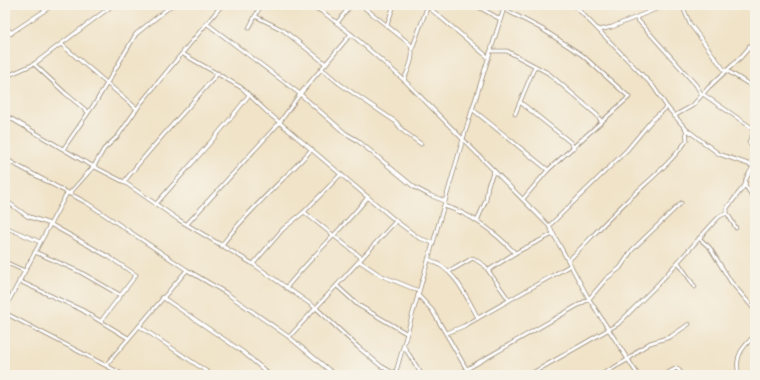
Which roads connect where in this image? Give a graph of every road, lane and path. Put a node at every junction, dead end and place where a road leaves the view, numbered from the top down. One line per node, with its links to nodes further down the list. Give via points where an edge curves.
1 (53, 5): 25 (street)
2 (113, 5): 29 (street)
3 (172, 5): 44 (street, via 136,34)
4 (222, 5): 19 (street)
5 (261, 5): 16 (street)
6 (308, 5): 20 (street)
7 (351, 5): 20 (street)
8 (361, 5): 21 (street)
9 (394, 5): 21 (street)
10 (474, 5): 18 (street)
11 (574, 5): 24 (street)
12 (666, 5): 17 (street)
13 (682, 5): 40 (street, via 690,24)
14 (428, 6): 31 (street); 35 (street)
15 (504, 7): 18 (street); 57 (street, via 582,55 629,96 613,113)
16 (255, 16): 23 (street); 37 (street, via 283,30)
17 (636, 18): 24 (street); 47 (street)
18 (500, 19): 33 (street)
19 (206, 23): 34 (street); 46 (street)
20 (337, 23): 26 (street)
21 (387, 25): 31 (street, via 402,36)
22 (5, 27): 25 (street)
23 (249, 28)
24 (599, 30): 50 (street, via 653,86)
25 (12, 33): 27 (street)
26 (352, 34): 37 (street); 43 (street)
27 (5, 37)
28 (755, 41): 30 (street)
29 (61, 44): 36 (street); 44 (street)
30 (749, 46): 32 (street); 40 (street)
31 (412, 49): 43 (street, via 412,60)
32 (755, 50)
33 (492, 51): 35 (street); 38 (street, via 507,51)
34 (183, 54): 41 (street); 51 (street)
35 (489, 58): 52 (street)
36 (34, 64): 42 (street); 53 (street)
37 (326, 64): 39 (street)
38 (535, 66): 49 (street); 57 (street, via 548,73 598,115)
39 (322, 69): 46 (street); 62 (street, via 396,122)
40 (726, 70): 45 (street); 47 (street)
41 (218, 73): 48 (street, via 242,88); 75 (street)
42 (5, 77)
43 (404, 80): 61 (street)
44 (107, 83): 51 (street); 53 (street)
45 (755, 88)
46 (300, 94): 58 (street); 82 (street, via 414,187)
47 (702, 94): 56 (street, via 692,106); 60 (street)
48 (248, 95): 58 (street); 84 (street, via 225,127)
49 (520, 102): 54 (street); 64 (street)
50 (667, 107): 56 (street); 92 (street)
51 (137, 109): 70 (street, via 118,136 104,149)
52 (472, 109): 61 (street); 72 (street)
53 (88, 112): 63 (street)
54 (515, 114)
55 (5, 115): 63 (street)
56 (674, 116): 59 (street)
57 (601, 121): 64 (street)
58 (280, 122): 65 (street); 91 (street)
59 (686, 129): 69 (street, via 719,154); 105 (street, via 687,140 679,151)
60 (755, 131): 66 (street, via 749,142)
61 (462, 139): 73 (street); 82 (street)
62 (421, 144)
63 (64, 148): 70 (street)
64 (574, 148): 72 (street)
65 (312, 149): 74 (street); 100 (street, via 234,228)
66 (755, 151)
67 (5, 159): 68 (street)
68 (11, 162): 71 (street); 77 (street)
69 (754, 165): 76 (street)
70 (94, 166): 75 (street); 77 (street)
71 (5, 170)
72 (548, 170): 80 (street)
73 (494, 171): 80 (street); 89 (street)
74 (341, 174): 78 (street); 86 (street)
75 (124, 182): 84 (street)
76 (745, 185): 81 (street); 87 (street, via 727,208)
77 (68, 194): 90 (street); 111 (street, via 87,203)
78 (368, 197): 88 (street); 96 (street)
79 (5, 200): 90 (street, via 27,216)
80 (523, 200): 92 (street)
81 (755, 200)
82 (445, 201): 85 (street)
83 (682, 203): 124 (street, via 632,250 620,268 606,279)
84 (156, 204): 91 (street)
85 (444, 206): 89 (street, via 460,211); 99 (street)
86 (304, 212): 96 (street); 109 (street, via 283,229)
87 (727, 213): 94 (street); 97 (street, via 720,216)
88 (396, 221): 99 (street, via 418,238); 103 (street)
89 (477, 221): 102 (street)
90 (50, 224): 98 (street); 120 (street, via 136,275)
91 (187, 224): 100 (street)
92 (549, 226): 95 (street)
93 (5, 227): 98 (street)
94 (736, 228)
95 (554, 234): 102 (street); 105 (street)
96 (334, 235): 103 (street); 117 (street, via 313,255)
97 (699, 238): 108 (street); 128 (street, via 710,248 731,282)
98 (40, 242): 101 (street)
99 (433, 243): 104 (street)
100 (221, 246): 109 (street)
101 (35, 252): 113 (street); 120 (street, via 80,272)
102 (515, 253): 112 (street)
103 (362, 258): 106 (street)
104 (428, 258): 114 (street); 119 (street)
105 (569, 260): 110 (street)
106 (359, 261): 116 (street); 119 (street, via 380,275)
107 (5, 262): 113 (street)
108 (678, 262): 118 (street); 134 (street, via 622,320)
109 (253, 264): 117 (street)
110 (571, 266): 124 (street); 125 (street)
111 (187, 270): 122 (street); 138 (street, via 226,293)
112 (489, 270): 114 (street, via 473,258); 125 (street)
113 (25, 271): 115 (street)
114 (450, 271): 130 (street)
115 (20, 281): 123 (street); 131 (street)
116 (337, 286): 127 (street); 135 (street, via 358,305)
117 (286, 288): 127 (street)
118 (695, 288)
119 (418, 293): 135 (street); 136 (street)
120 (120, 295): 131 (street)
121 (5, 296): 123 (street)
122 (162, 297): 133 (street); 144 (street, via 243,352)
123 (10, 298): 126 (street)
124 (589, 299): 134 (street); 143 (street)
125 (510, 300): 130 (street)
126 (5, 308)
127 (316, 308): 138 (street); 145 (street, via 358,347)
128 (755, 310)
129 (5, 313): 142 (street)
130 (478, 318): 136 (street)
131 (101, 321): 139 (street)
132 (689, 324): 141 (street, via 670,337 650,343)
133 (138, 326): 139 (street); 147 (street)
134 (610, 329): 141 (street); 152 (street)
135 (406, 333): 140 (street)
136 (446, 333): 143 (street)
137 (755, 336): 157 (street, via 742,346 737,359)
138 (289, 337): 149 (street)
139 (128, 338): 142 (street)
140 (403, 344): 145 (street); 150 (street)
141 (629, 359): 153 (street); 154 (street)
142 (106, 365): 146 (street)
143 (467, 369): 151 (street)
144 (265, 374): 148 (street)
145 (395, 374)
146 (124, 375)
147 (212, 375)
148 (270, 375)
149 (335, 375)
150 (422, 375)
151 (470, 375)
152 (528, 375)
153 (601, 375)
154 (638, 375)
155 (663, 375): 156 (street, via 677,368)
156 (682, 375)
157 (739, 375)

